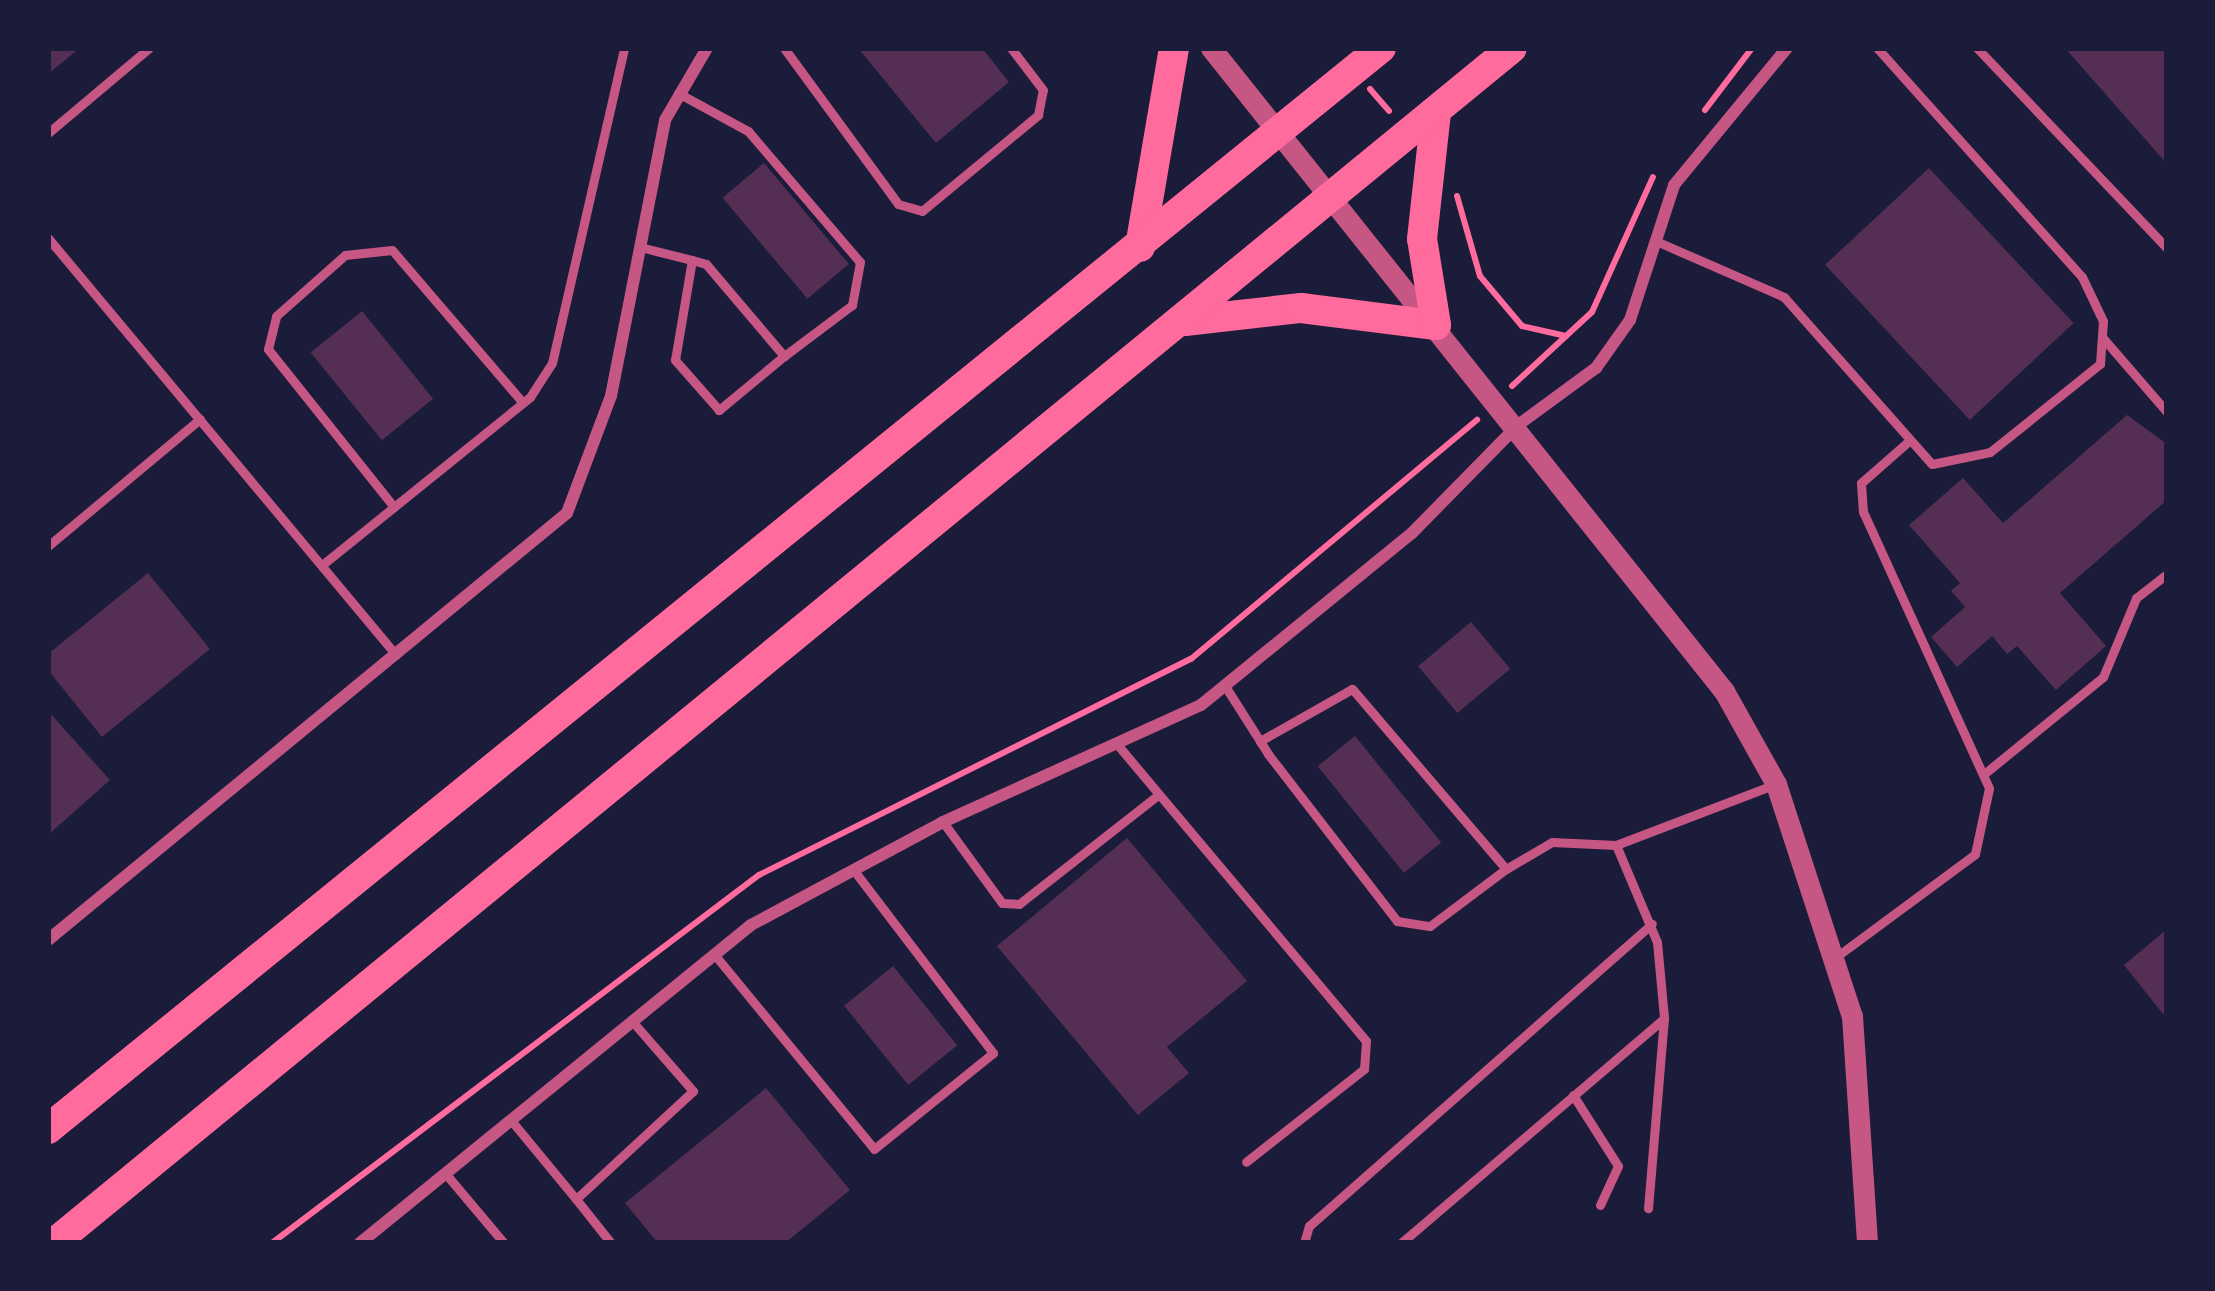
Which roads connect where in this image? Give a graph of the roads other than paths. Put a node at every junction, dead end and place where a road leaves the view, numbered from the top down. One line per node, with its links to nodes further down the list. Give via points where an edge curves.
1 (149, 48): 15 (lane)
2 (624, 48): 28 (lane, via 552,363)
3 (707, 48): 13 (street)
4 (784, 48): 5 (lane, via 898,204 922,211 1038,115 1043,90)
5 (1011, 48)
6 (1174, 48): 21 (highway)
7 (1211, 48): 16 (street)
8 (1381, 48): 16 (highway)
9 (1512, 48): 14 (highway)
10 (1787, 48): 19 (street, via 1674,185)
11 (1877, 48): 26 (lane, via 2082,277)
12 (1977, 48): 22 (lane)
13 (678, 93): 20 (street); 27 (lane, via 748,131 860,262 852,305)
14 (1436, 112): 17 (highway); 25 (highway, via 1422,239)
15 (48, 133)
16 (1281, 134): 17 (street); 21 (highway)
17 (1333, 198): 24 (highway); 25 (street)
18 (48, 238): 30 (lane)
19 (1656, 241): 31 (street, via 1630,320 1596,368); 32 (lane, via 1784,297)
20 (640, 247): 23 (lane); 37 (street, via 611,396 567,513)
21 (1140, 247): 56 (highway)
22 (2167, 248)
23 (692, 260): 27 (lane); 27 (lane, via 675,360 719,410)
24 (1179, 322): 25 (highway, via 1301,308); 62 (highway)
25 (1436, 325): 31 (street)
26 (2102, 337): 29 (lane); 32 (lane, via 2100,364 1990,452 1932,464)
27 (784, 356)
28 (523, 403): 33 (lane); 33 (lane, via 392,250 345,255 276,316 268,349)
29 (2167, 412)
30 (200, 419): 34 (lane); 35 (lane)
31 (1518, 425): 38 (street, via 1412,533); 42 (street, via 1724,691)
32 (1910, 440): 41 (lane, via 1861,483 1863,512)
33 (394, 507): 35 (lane)
34 (48, 546)
35 (322, 565): 37 (lane)
36 (2167, 574): 41 (lane, via 2136,598 2103,677)
37 (396, 655): 49 (street)
38 (1226, 686): 39 (lane); 40 (street)
39 (1260, 741): 47 (lane, via 1352,689); 47 (lane, via 1397,921 1430,926)
40 (1116, 743): 43 (lane); 44 (street)
41 (1984, 774): 51 (lane, via 1975,854)
42 (1776, 784): 45 (lane); 51 (street)
43 (1158, 795): 44 (lane, via 1019,904 1001,903); 57 (lane, via 1366,1041 1364,1069)
44 (943, 822): 46 (street)
45 (1616, 845): 47 (lane, via 1552,842); 48 (lane)
46 (853, 869): 50 (street); 50 (lane, via 993,1053 874,1149)
47 (1506, 869)
48 (1652, 924): 52 (lane); 66 (lane, via 1309,1226)
49 (48, 940)
50 (714, 954): 53 (street)
51 (1836, 957): 68 (street, via 1867,1131)
52 (1664, 1018): 54 (lane); 61 (lane)
53 (631, 1020): 55 (street); 59 (lane, via 693,1090)
54 (1573, 1095): 60 (lane, via 1618,1166); 67 (lane)
55 (510, 1119): 58 (street); 59 (lane)
56 (48, 1129)
57 (1246, 1162)
58 (445, 1173): 63 (street); 64 (lane)
59 (576, 1198): 65 (lane)
60 (1600, 1205)
61 (1648, 1208)
62 (54, 1243)
63 (360, 1243)
64 (504, 1243)
65 (611, 1243)
66 (1304, 1243)
67 (1401, 1243)
68 (1868, 1243)

